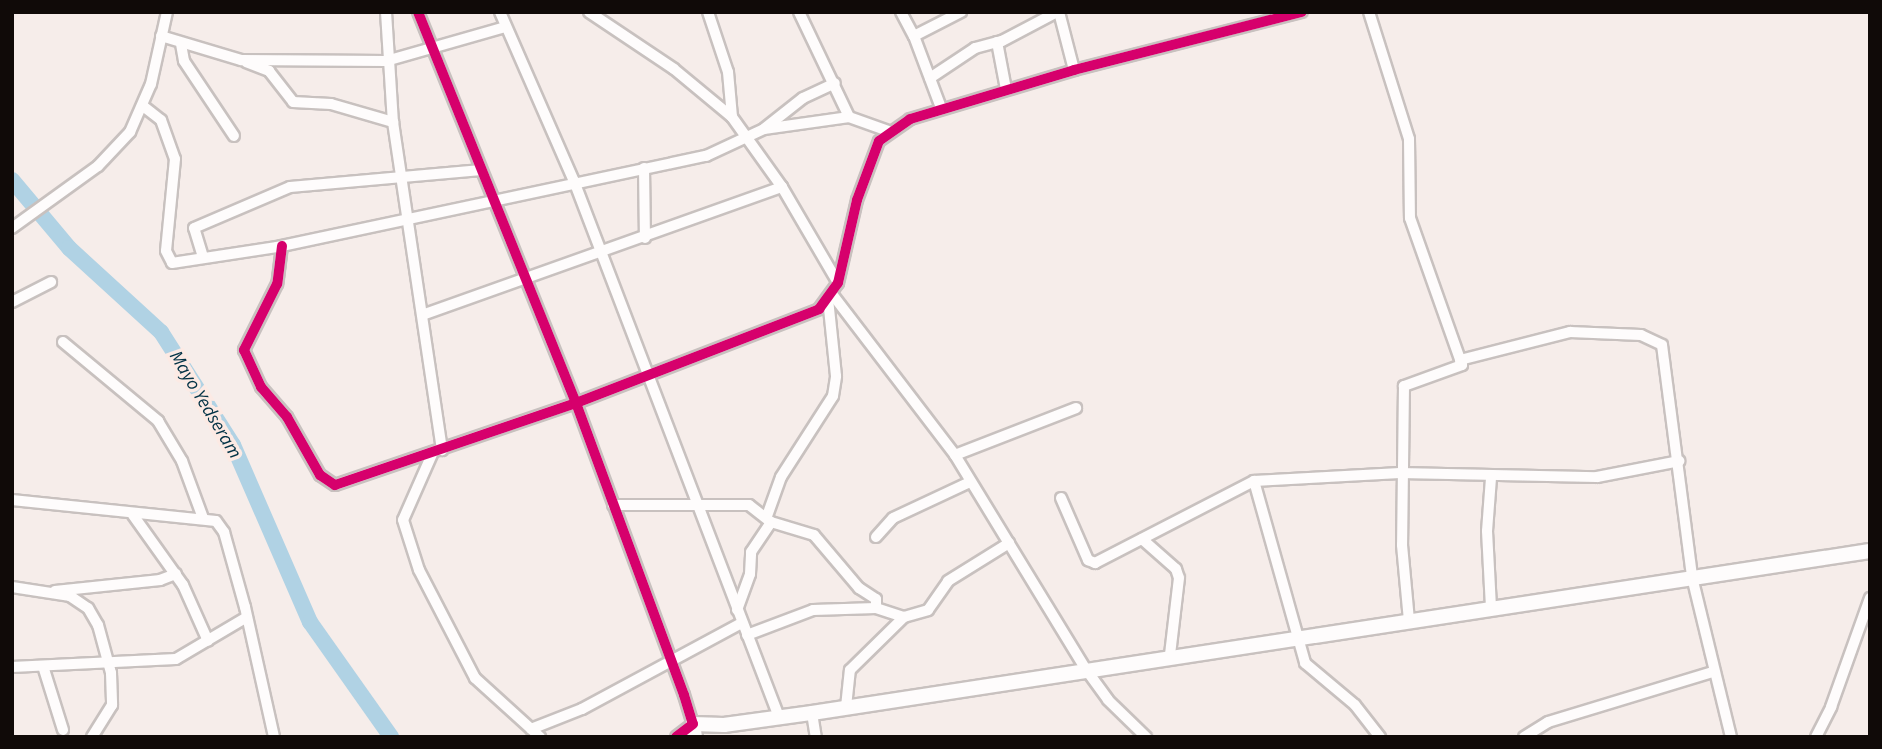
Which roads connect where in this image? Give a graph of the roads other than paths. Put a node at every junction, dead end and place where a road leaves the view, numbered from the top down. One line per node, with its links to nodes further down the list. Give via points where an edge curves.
1 (167, 12): 15 (street)
2 (386, 12): 21 (street)
3 (418, 12): 19 (street)
4 (500, 12): 14 (street)
5 (708, 12): 28 (street, via 727,72)
6 (799, 12): 24 (street)
7 (961, 12): 16 (street)
8 (1058, 12): 17 (street); 22 (street)
9 (1302, 12): 13 (street)
10 (1369, 12): 53 (street, via 1409,139 1410,218)
11 (591, 13): 28 (street, via 684,76)
12 (902, 13): 16 (street)
13 (1288, 15): 22 (street)
14 (505, 27): 19 (street); 38 (street)
15 (161, 36): 18 (street); 26 (street)
16 (914, 36): 23 (street)
17 (997, 42): 23 (street, via 975,48); 25 (street)
18 (181, 44): 20 (street); 34 (street, via 184,61)
19 (432, 49): 21 (street); 36 (street)
20 (241, 60): 21 (street); 30 (street, via 269,71 293,102 331,104)
21 (386, 61): 30 (street)
22 (1074, 70): 25 (street)
23 (930, 78): 27 (street)
24 (835, 83): 29 (street); 31 (street, via 803,98)
25 (1006, 89): 27 (street)
26 (143, 106): 42 (street, via 114,152); 46 (street, via 162,121 175,159 167,259 172,263)
27 (941, 108): 32 (street)
28 (732, 117): 33 (street)
29 (849, 117): 31 (street); 32 (street, via 861,117)
30 (393, 122): 37 (street)
31 (764, 129): 33 (street)
32 (888, 131): 49 (street, via 867,169)
33 (747, 135): 35 (street, via 706,156); 39 (street)
34 (234, 136)
35 (643, 168): 38 (street); 43 (street)
36 (481, 170): 37 (street); 40 (street)
37 (401, 176): 41 (street); 46 (street, via 305,183 206,221 194,231)
38 (574, 181): 40 (street); 45 (street)
39 (782, 187): 43 (street); 49 (street)
40 (494, 200): 41 (street); 47 (street)
41 (407, 219): 44 (street); 51 (street)
42 (12, 228)
43 (645, 238): 45 (street)
44 (282, 246): 46 (street); 57 (street, via 277,284 244,350 261,387 287,417 320,475 335,485)
45 (602, 253): 47 (street); 54 (street)
46 (203, 257)
47 (526, 280): 51 (street); 55 (street)
48 (51, 282): 50 (street)
49 (833, 292): 54 (street, via 808,314); 58 (street); 70 (street, via 833,396 781,477)
50 (12, 302)
51 (425, 314): 57 (street)
52 (62, 342): 69 (street, via 158,421 182,461)
53 (1460, 360): 59 (street, via 1551,334 1631,334 1656,339 1665,351); 60 (street, via 1461,367 1404,386)
54 (650, 374): 55 (street); 66 (street)
55 (576, 404): 57 (street); 67 (street)
56 (1076, 408): 58 (street)
57 (437, 451): 103 (street, via 406,506 403,520 408,539 455,646 475,678)
58 (955, 455): 63 (street)
59 (1679, 461): 61 (street, via 1597,477); 76 (street)
60 (1400, 473): 61 (street); 62 (street); 85 (street)
61 (1491, 478): 81 (street, via 1487,531)
62 (1254, 481): 72 (street); 88 (street)
63 (970, 482): 71 (street, via 893,518); 73 (street)
64 (1061, 498): 72 (street, via 1088,560 1104,560)
65 (12, 500): 68 (street)
66 (696, 503): 67 (street); 70 (street, via 743,503); 82 (street)
67 (613, 505): 91 (street)
68 (133, 515): 69 (street); 75 (street)
69 (203, 519): 83 (street, via 216,521 224,532)
70 (769, 519): 80 (street, via 814,535 859,588 876,598); 82 (street, via 751,552 750,574)
71 (876, 537)
72 (1142, 539): 90 (street, via 1165,564 1176,569 1179,578)
73 (1009, 543): 84 (street, via 948,581 928,610); 95 (street)
74 (1870, 551): 76 (main road)
75 (176, 574): 78 (street, via 160,580); 89 (street)
76 (1692, 577): 81 (main road); 96 (street)
77 (12, 587): 78 (street)
78 (52, 592): 92 (street, via 88,608 104,638)
79 (1870, 598): 113 (street)
80 (876, 608): 84 (street); 87 (street, via 799,613)
81 (1491, 608): 85 (main road)
82 (737, 610): 86 (street)
83 (247, 617): 89 (street); 105 (street)
84 (904, 617): 97 (street, via 850,670)
85 (1409, 620): 88 (main road)
86 (742, 623): 87 (street); 91 (street)
87 (747, 635): 99 (street)
88 (1296, 636): 90 (main road); 110 (street, via 1305,663 1355,705)
89 (208, 641): 92 (street, via 176,659)
90 (1170, 655): 95 (main road)
91 (670, 659): 102 (street); 103 (street)
92 (108, 662): 93 (street); 104 (street, via 112,705)
93 (43, 666): 94 (street); 101 (street)
94 (12, 667)
95 (1085, 668): 97 (main road); 109 (street, via 1108,700)
96 (1713, 671): 111 (street, via 1548,722); 112 (street)
97 (846, 708): 98 (main road)
98 (812, 713): 99 (main road); 108 (street)
99 (779, 717): 100 (main road)
100 (724, 725): 102 (main road); 107 (main road)
101 (63, 730)
102 (694, 730): 106 (street)
103 (535, 733)
104 (92, 737)
105 (274, 737)
106 (676, 737)
107 (703, 737)
108 (816, 737)
109 (1146, 737)
110 (1380, 737)
111 (1524, 737)
112 (1731, 737)
113 (1816, 737)

